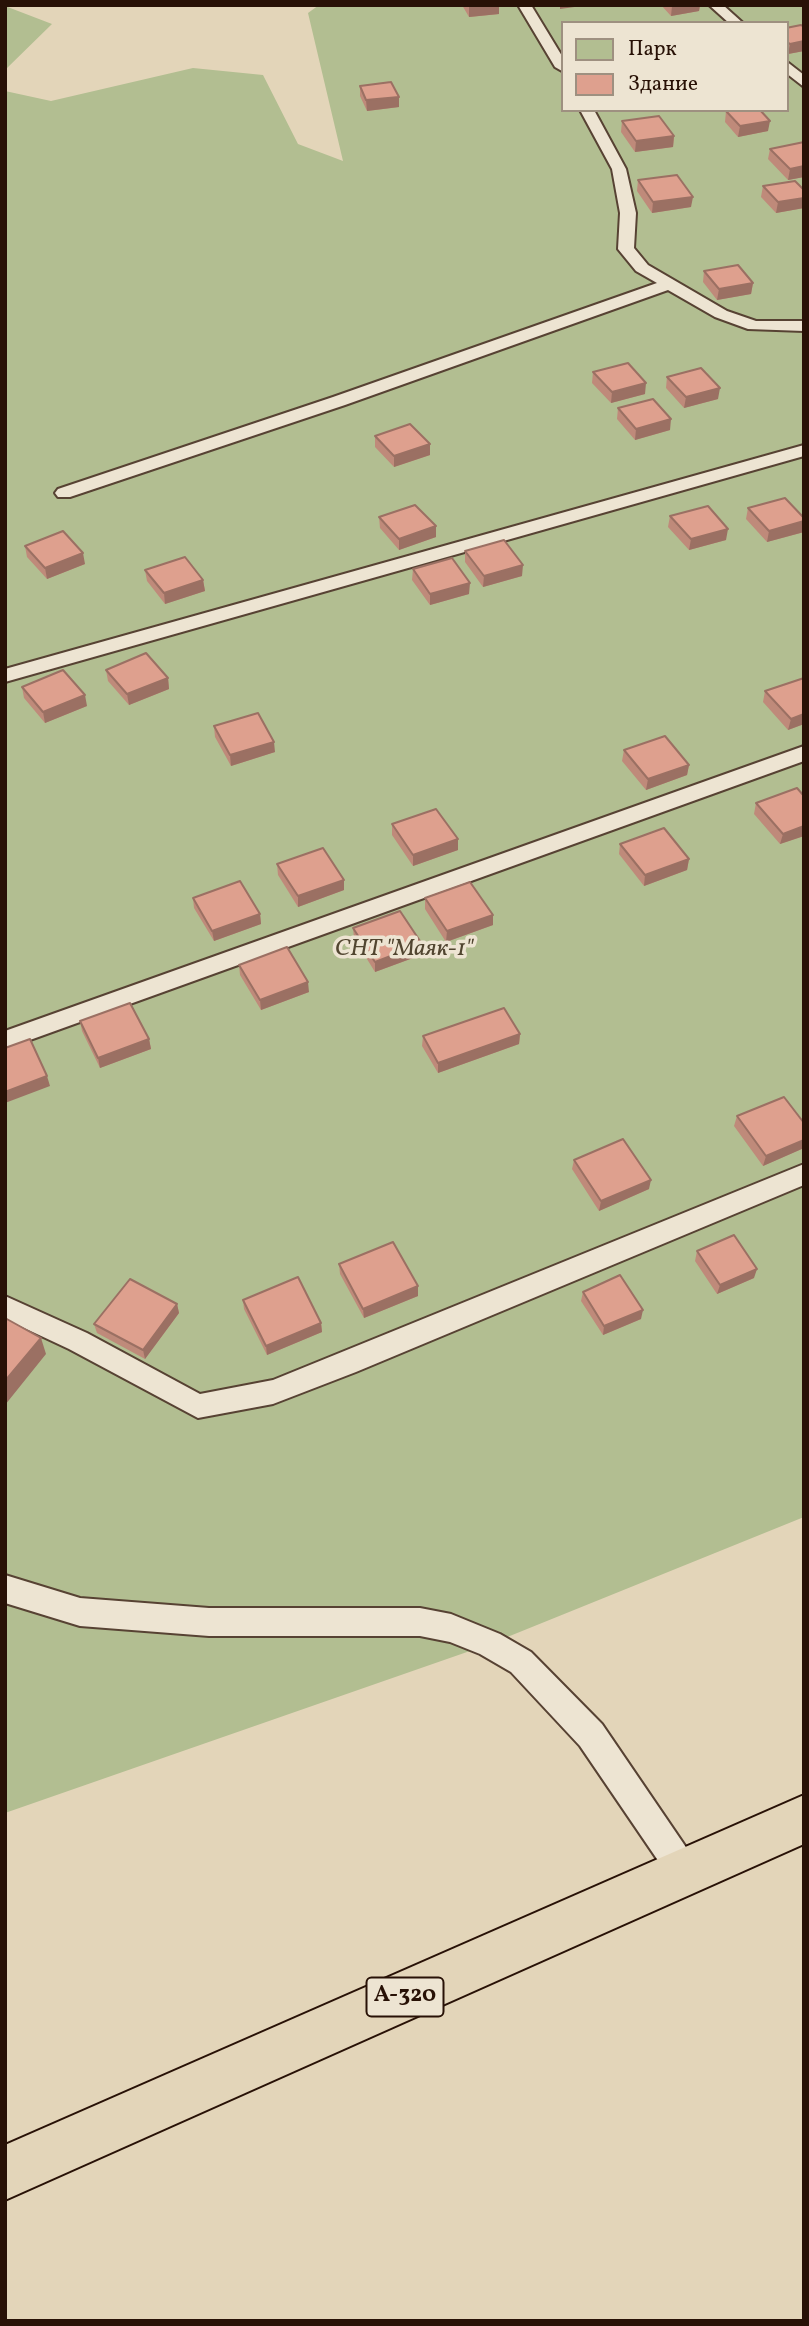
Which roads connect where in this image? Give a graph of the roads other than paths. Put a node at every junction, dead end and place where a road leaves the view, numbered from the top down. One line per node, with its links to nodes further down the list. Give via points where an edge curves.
1 (524, 5): 4 (lane)
2 (715, 5): 3 (lane)
3 (735, 21)
4 (560, 64)
5 (788, 67): 6 (lane)
6 (804, 83)
7 (588, 112): 8 (lane, via 619,169 628,213 626,249 642,268)
8 (670, 284): 9 (lane, via 721,314 754,326); 11 (lane)
9 (804, 327)
10 (804, 450): 12 (lane)
11 (64, 493)
12 (5, 676)
13 (804, 753): 14 (lane)
14 (5, 1040)
15 (804, 1174): 16 (lane, via 335,1369 273,1392 198,1406)
16 (5, 1307)
17 (5, 1589): 19 (lane, via 80,1612 209,1622 420,1622 451,1628 490,1644 521,1662 591,1735)
18 (804, 1819): 19 (highway, А-320)
19 (685, 1873): 20 (highway, А-320)
20 (5, 2173)

